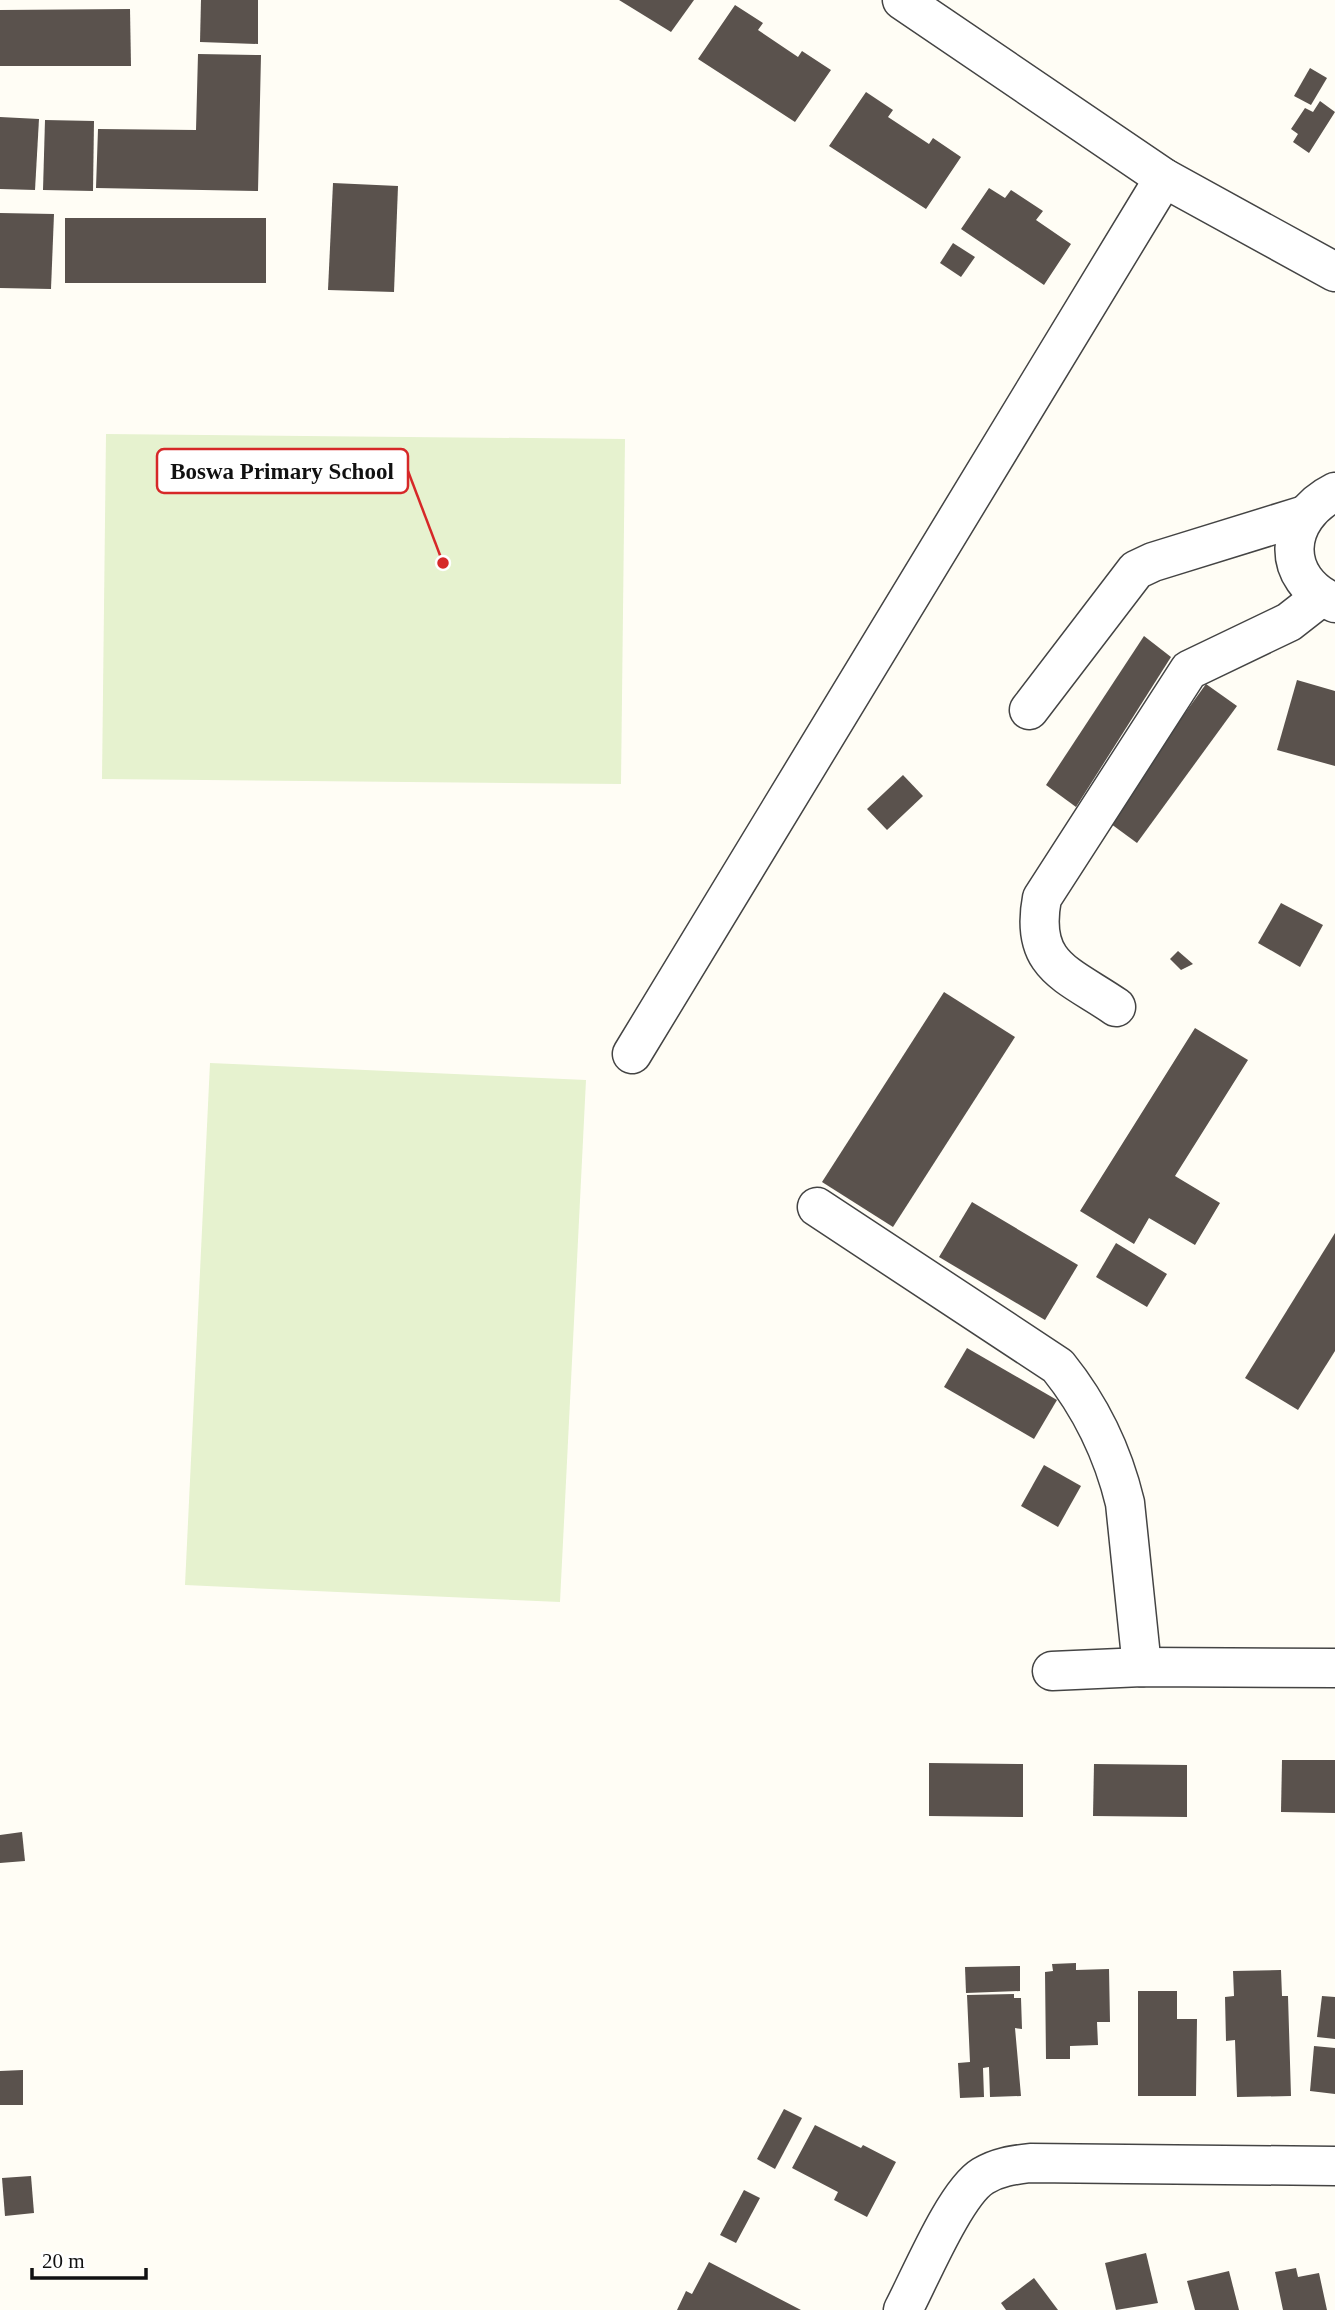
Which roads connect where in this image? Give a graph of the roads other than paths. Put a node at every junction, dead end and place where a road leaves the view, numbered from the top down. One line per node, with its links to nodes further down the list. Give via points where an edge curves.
1 (902, 0): 2 (street)
2 (1164, 178): 3 (street); 9 (street)
3 (1335, 272)
4 (1335, 492): 5 (street)
5 (1305, 515): 6 (street, via 1296,531 1296,559 1307,584); 7 (street, via 1136,570)
6 (1328, 600): 8 (street, via 1189,670 1042,898 1037,923 1042,948 1052,964)
7 (1029, 710)
8 (1116, 1007)
9 (632, 1054)
10 (817, 1207): 11 (street, via 1058,1366 1071,1382 1108,1445 1123,1491)
11 (1142, 1667): 12 (street); 13 (street)
12 (1335, 1668)
13 (1052, 1671)
14 (1335, 2166): 15 (street, via 1030,2163 1001,2167 981,2177 959,2202)
15 (904, 2310)

